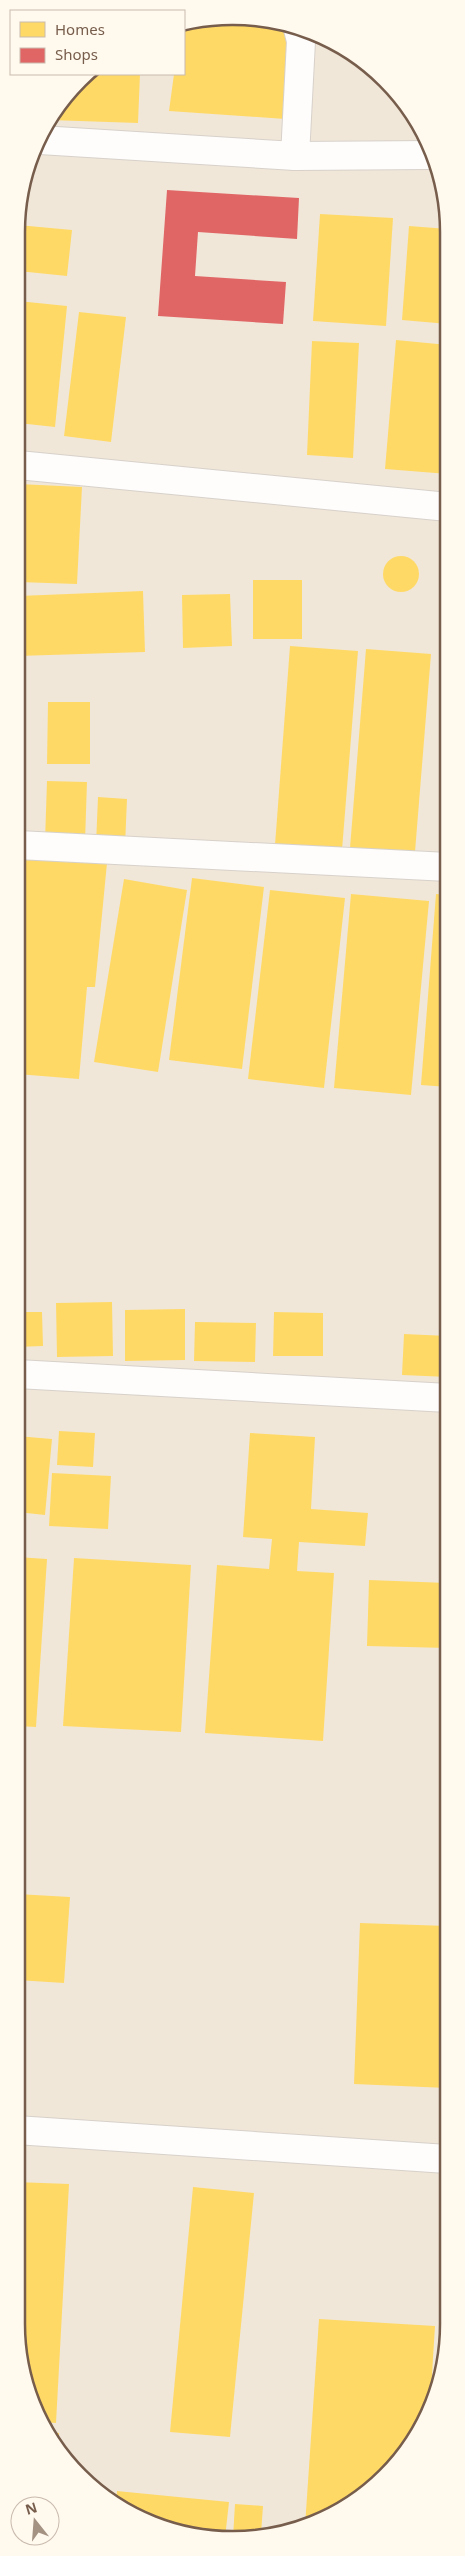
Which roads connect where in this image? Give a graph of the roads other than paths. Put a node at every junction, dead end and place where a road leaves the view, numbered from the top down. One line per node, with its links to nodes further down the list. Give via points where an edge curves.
1 (300, 36): 4 (street)
2 (46, 140): 4 (street)
3 (425, 155): 4 (street)
4 (295, 156)
5 (25, 466): 6 (street)
6 (440, 505)
7 (25, 844): 8 (street)
8 (440, 867)
9 (25, 1374): 10 (street)
10 (440, 1398)
11 (25, 2131): 12 (street)
12 (440, 2159)

